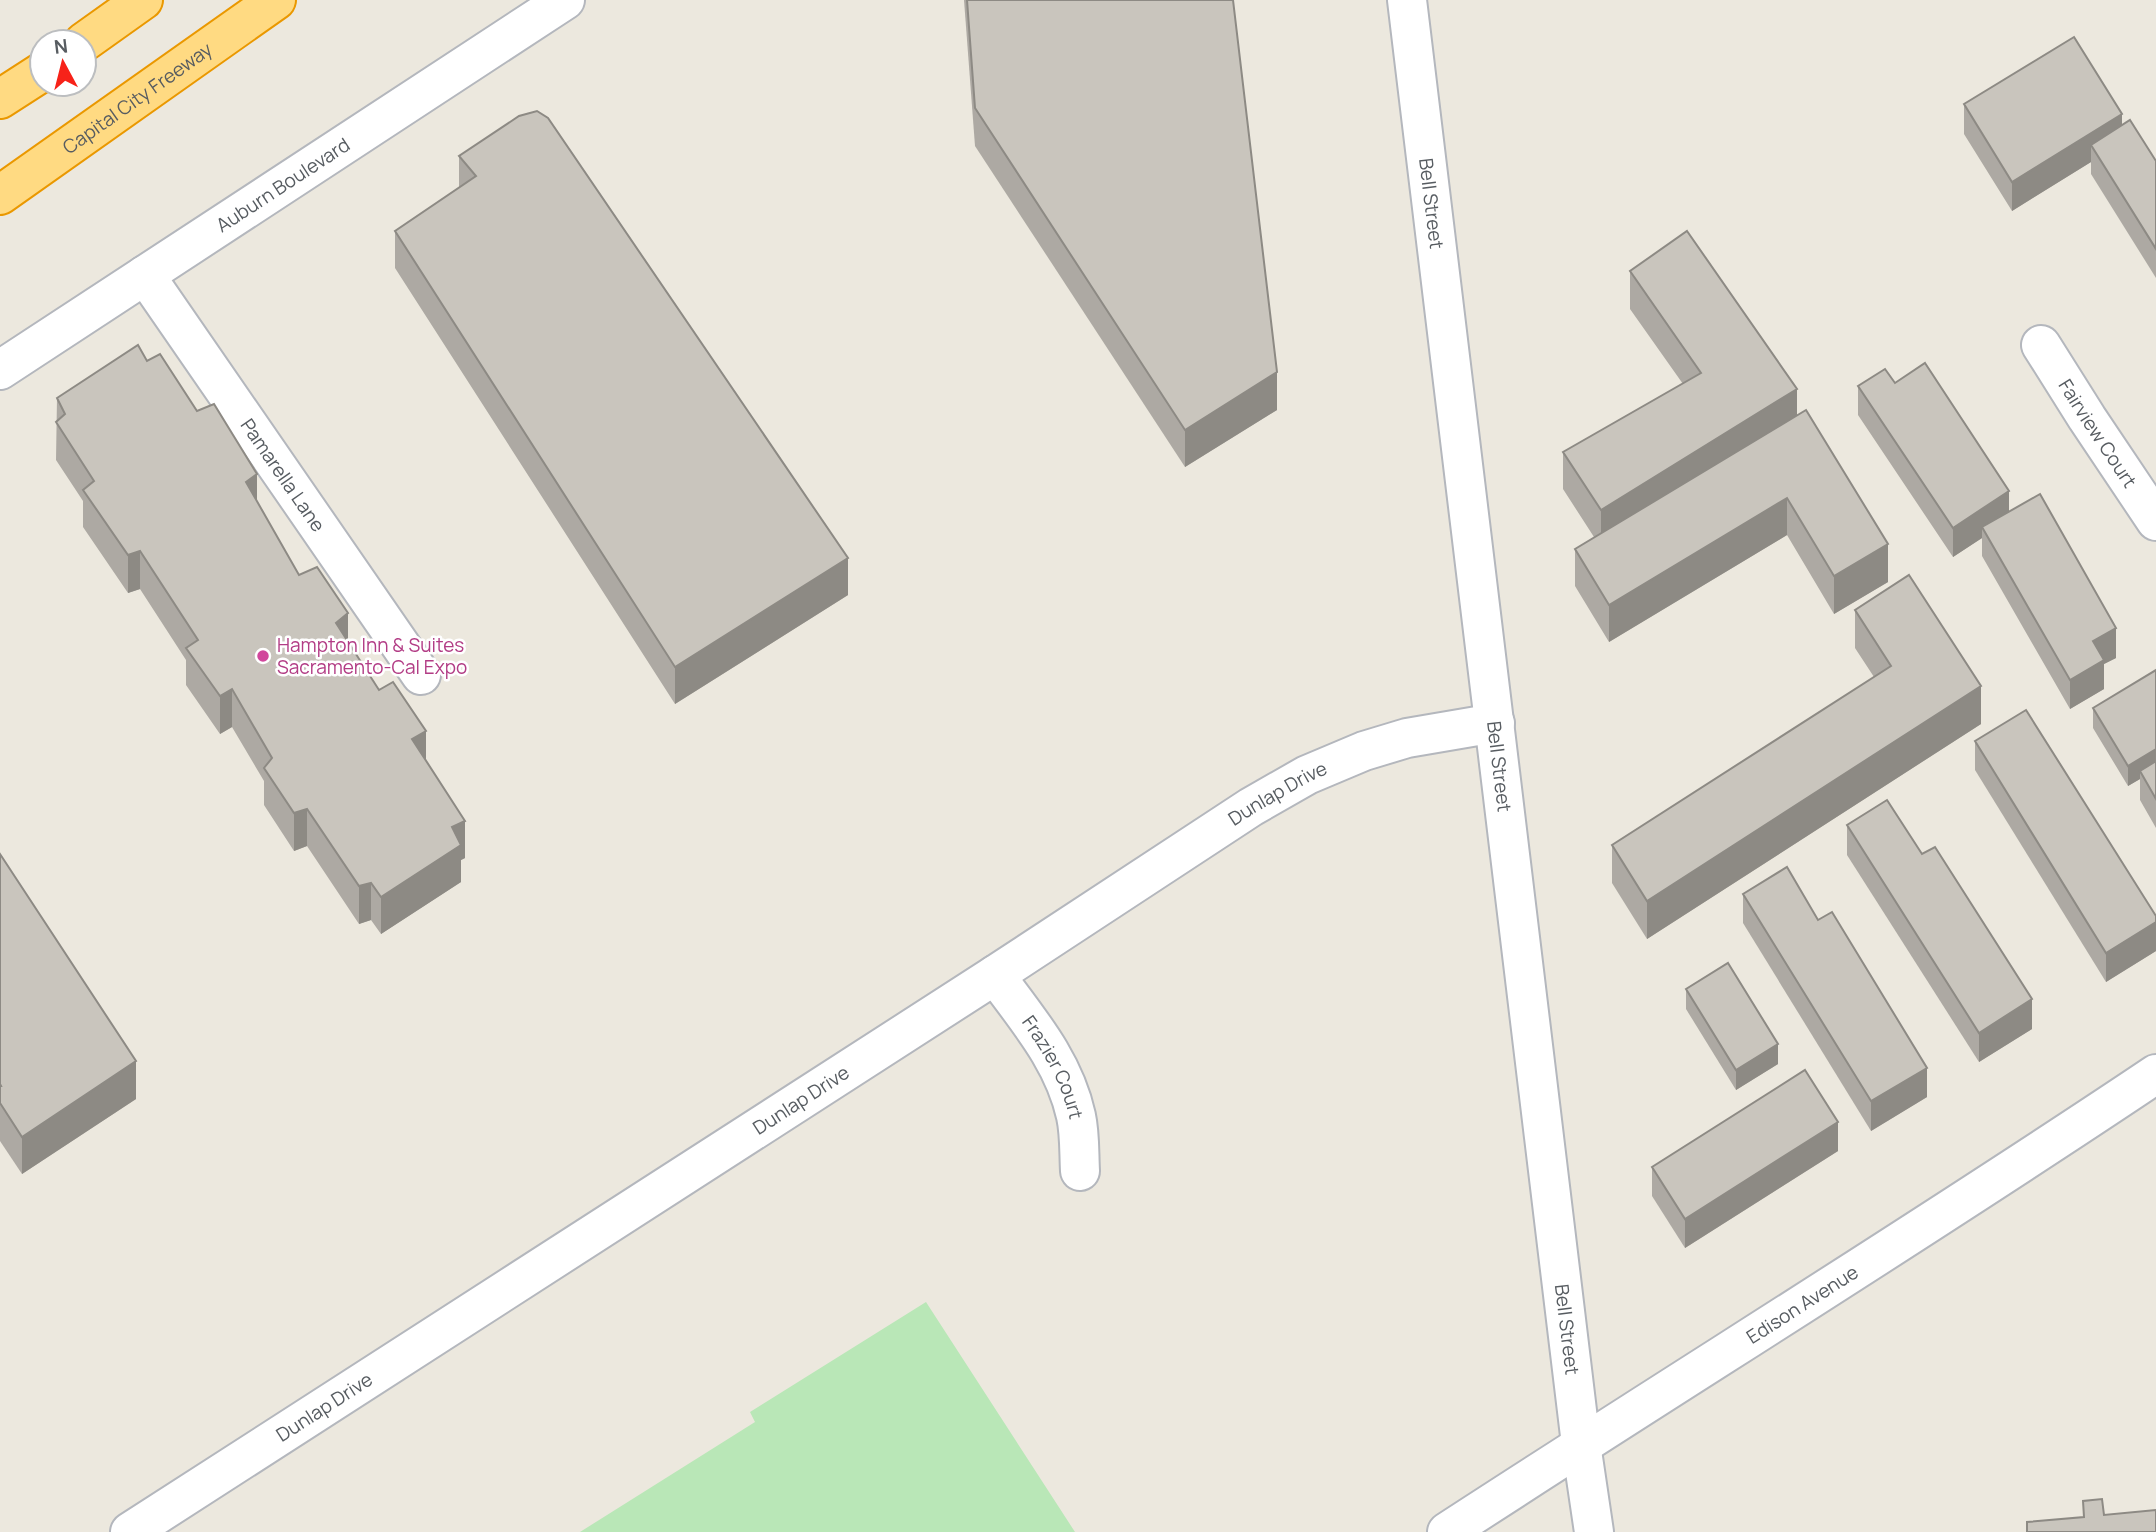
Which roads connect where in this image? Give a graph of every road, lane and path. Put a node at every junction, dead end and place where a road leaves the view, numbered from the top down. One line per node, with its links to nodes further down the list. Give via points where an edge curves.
1 (143, 0): 5 (highway)
2 (276, 0): 8 (highway, Capital City Freeway)
3 (565, 0): 9 (street, Auburn Boulevard)
4 (1406, 0): 14 (street, Bell Street)
5 (98, 32)
6 (28, 81): 7 (highway)
7 (0, 99)
8 (0, 195)
9 (145, 275): 11 (street, Auburn Boulevard); 13 (street, Pamarella Lane)
10 (2041, 345): 12 (street, Fairview Court)
11 (0, 370)
12 (2156, 521)
13 (421, 675)
14 (1495, 723): 15 (street, Dunlap Drive, via 1407,738 1307,775); 18 (street, Bell Street)
15 (995, 975): 17 (street, Frazier Court, via 1048,1047 1066,1081 1077,1119); 19 (street, Dunlap Drive)
16 (2151, 1089): 18 (street, Edison Avenue)
17 (1080, 1171)
18 (1581, 1444): 20 (street, Edison Avenue); 21 (street, Bell Street)
19 (130, 1532)
20 (1447, 1532)
21 (1594, 1532)

